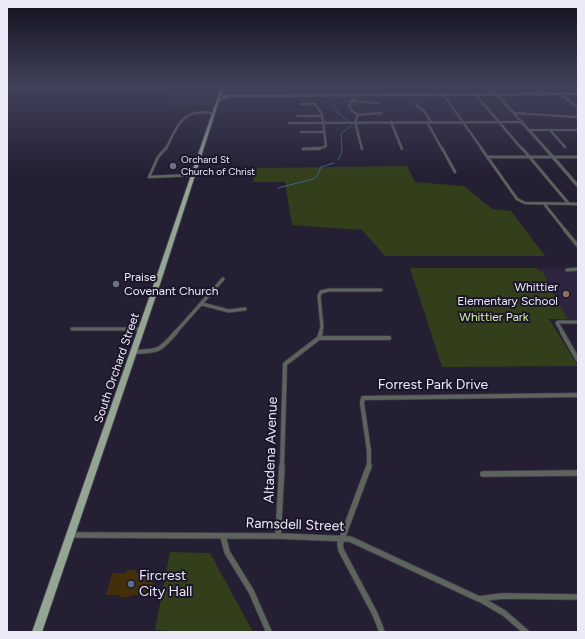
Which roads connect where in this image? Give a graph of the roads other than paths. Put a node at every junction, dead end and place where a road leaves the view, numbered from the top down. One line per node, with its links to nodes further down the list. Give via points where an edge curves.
1 (322, 116): 16 (street)
2 (185, 117): 32 (street, via 159,156 149,177)
3 (213, 117): 32 (main road, South Orchard Street)
4 (358, 117): 17 (street)
5 (428, 117): 11 (street)
6 (459, 117): 12 (street)
7 (494, 117): 13 (street)
8 (516, 117): 14 (street)
9 (391, 122): 10 (street); 17 (street); 26 (street)
10 (427, 122): 11 (street); 31 (street)
11 (431, 122): 12 (street)
12 (463, 122): 13 (street); 27 (street)
13 (499, 122): 14 (street); 28 (street)
14 (521, 122): 18 (street)
15 (289, 123): 16 (street)
16 (323, 123): 17 (street); 22 (street)
17 (356, 123): 25 (street)
18 (528, 130): 19 (street); 29 (street)
19 (550, 130): 20 (street); 23 (street)
20 (578, 130)
21 (301, 132): 22 (street)
22 (324, 132): 24 (street, via 324,147)
23 (565, 146)
24 (303, 149)
25 (362, 149)
26 (402, 149)
27 (488, 157): 28 (street); 36 (street, via 522,203)
28 (529, 157): 29 (street); 34 (street)
29 (552, 157): 30 (street); 33 (street)
30 (578, 157)
31 (455, 172)
32 (193, 175): 46 (main road, South Orchard Street)
33 (578, 186)
34 (569, 204): 35 (street); 36 (street)
35 (578, 204)
36 (545, 205): 37 (street)
37 (578, 246)
38 (578, 269): 39 (street)
39 (567, 270)
40 (223, 279): 42 (street)
41 (381, 290): 47 (street, via 321,292 319,296 322,332)
42 (202, 304): 43 (street, via 227,311); 49 (street, via 163,347 154,351)
43 (245, 309)
44 (578, 322): 50 (street, via 557,324)
45 (72, 329): 46 (street)
46 (142, 329): 49 (main road, South Orchard Street)
47 (319, 338): 48 (street); 56 (street, Altadena Avenue, via 285,364)
48 (389, 338)
49 (134, 352): 54 (main road, South Orchard Street)
50 (578, 360)
51 (578, 395): 57 (street, Forrest Park Drive, via 364,398 362,403 370,456 369,466)
52 (578, 473): 53 (street)
53 (483, 474)
54 (70, 535): 55 (street, Ramsdell Street); 60 (main road, South Orchard Street)
55 (223, 536): 56 (street, Ramsdell Street); 61 (street, via 226,552 251,591)
56 (278, 536): 57 (street, Ramsdell Street)
57 (340, 538): 59 (street, Ramsdell Street, via 355,540); 62 (street, via 341,550)
58 (578, 597): 59 (street, via 502,596)
59 (479, 599): 63 (street, Ramsdell Street, via 504,613)
60 (37, 632)
61 (269, 632)
62 (382, 632)
63 (526, 632)

